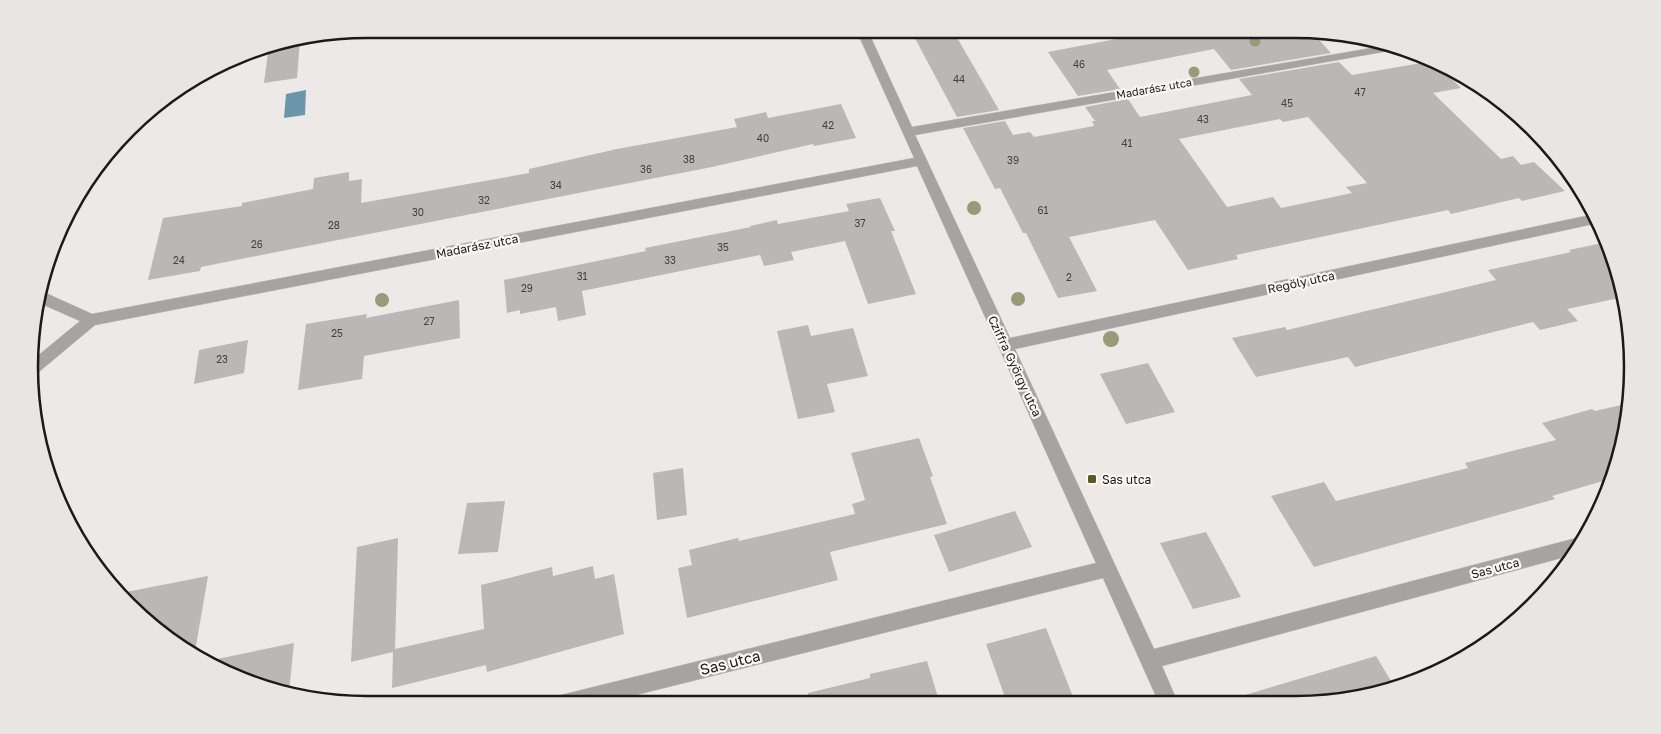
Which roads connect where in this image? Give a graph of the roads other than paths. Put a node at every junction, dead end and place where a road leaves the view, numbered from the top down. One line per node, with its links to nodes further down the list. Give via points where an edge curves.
1 (865, 38): 3 (street, Cziffra György utca)
2 (1381, 49): 3 (street, Madarász utca)
3 (908, 132): 4 (street, Cziffra György utca)
4 (921, 161): 7 (street, Madarász utca); 8 (street, Cziffra György utca)
5 (1589, 220): 8 (street, Regöly utca)
6 (45, 298): 7 (street)
7 (91, 320): 9 (street)
8 (1005, 345): 11 (street, Cziffra György utca)
9 (38, 364)
10 (1569, 548): 12 (street, Sas utca)
11 (1108, 568): 12 (street, Cziffra György utca); 13 (street, Sas utca)
12 (1149, 660): 14 (street, Cziffra György utca)
13 (593, 696)
14 (1166, 696)

